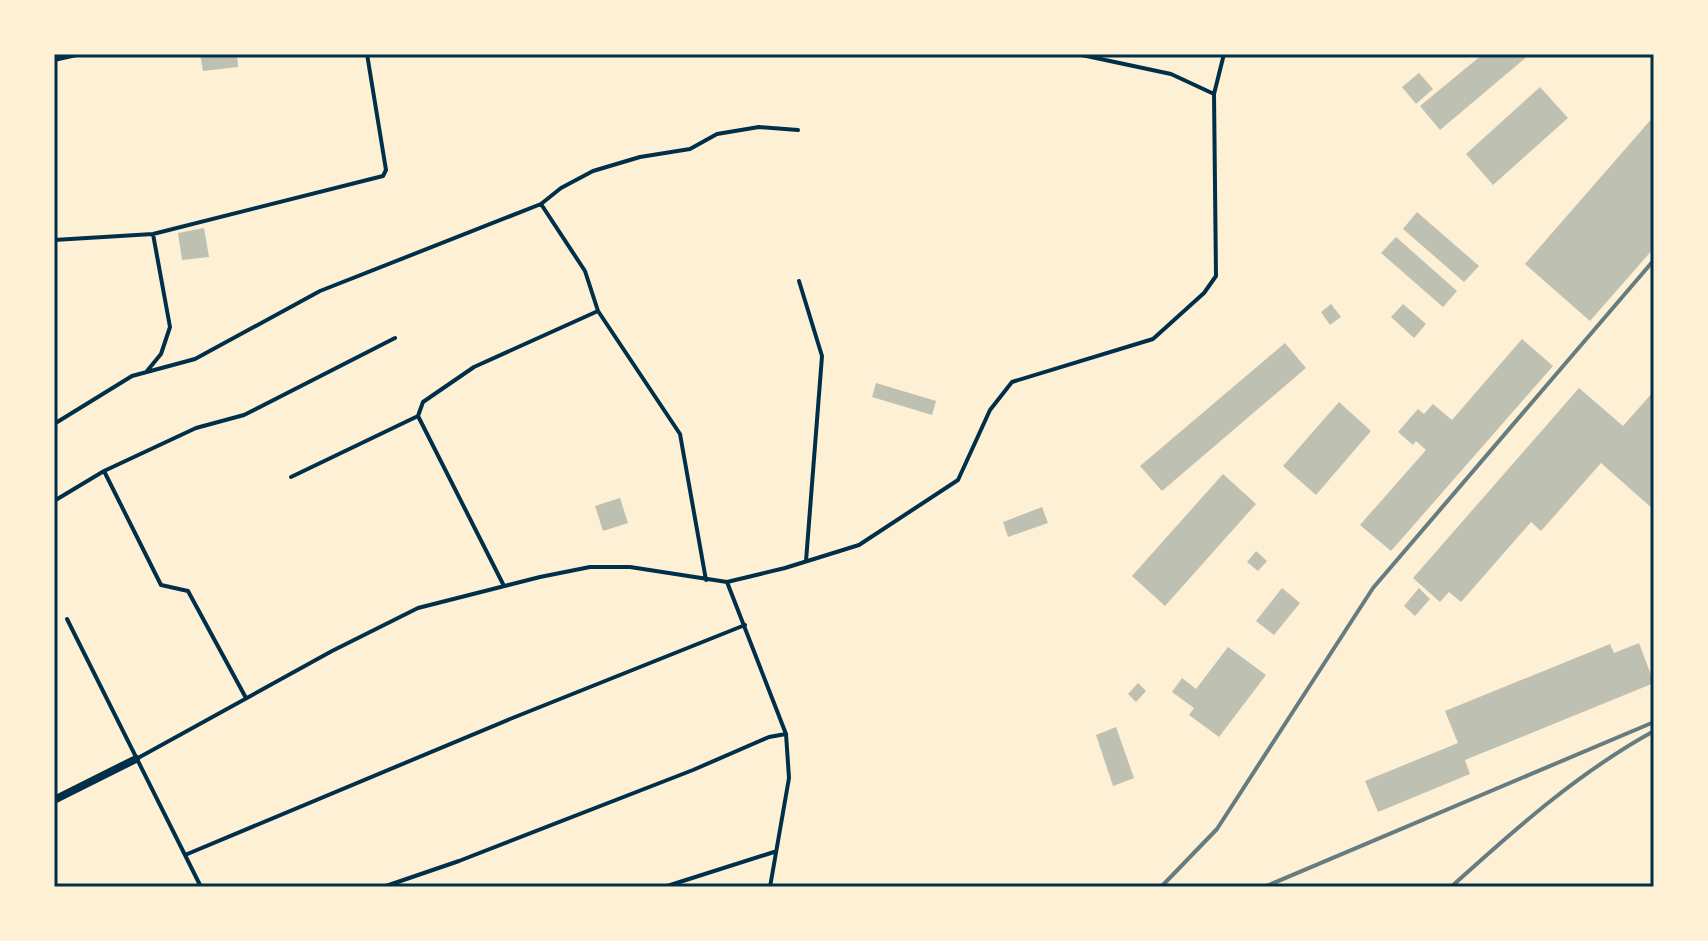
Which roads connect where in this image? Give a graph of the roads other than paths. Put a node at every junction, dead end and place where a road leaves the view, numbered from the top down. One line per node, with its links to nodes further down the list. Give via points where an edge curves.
1 (81, 54): 5 (lane)
2 (367, 54): 9 (lane, via 383,176)
3 (1077, 54): 6 (lane, via 1171,74)
4 (1224, 54): 6 (lane)
5 (54, 60)
6 (1214, 94): 20 (lane, via 1216,276 1204,293 1153,339 1012,382 990,410 958,480 859,545)
7 (798, 130): 8 (lane, via 759,127 717,134 690,149 593,171)
8 (541, 204): 12 (lane, via 585,271); 14 (lane, via 320,291 195,359)
9 (153, 234): 10 (lane); 14 (lane, via 170,327 161,354)
10 (54, 240)
11 (799, 281): 20 (lane, via 822,356)
12 (598, 311): 15 (lane, via 474,367 423,402); 21 (lane, via 680,434)
13 (395, 338): 17 (lane, via 244,415 196,428)
14 (145, 373): 16 (lane)
15 (418, 416): 18 (lane); 23 (lane)
16 (54, 424)
17 (104, 471): 19 (lane); 26 (lane, via 161,585 188,591)
18 (291, 477)
19 (54, 501)
20 (806, 561): 22 (lane)
21 (706, 580): 22 (lane); 23 (lane, via 630,567 590,567)
22 (727, 582): 25 (lane)
23 (504, 586): 26 (lane, via 418,608)
24 (67, 619): 28 (lane)
25 (745, 625): 27 (lane); 31 (lane)
26 (246, 698): 28 (lane)
27 (786, 734): 30 (lane, via 789,778); 33 (lane)
28 (136, 759): 29 (street); 31 (lane)
29 (54, 800)
30 (774, 852): 34 (lane); 35 (lane)
31 (185, 855): 32 (lane)
32 (201, 887)
33 (383, 887)
34 (664, 887)
35 (770, 887)

